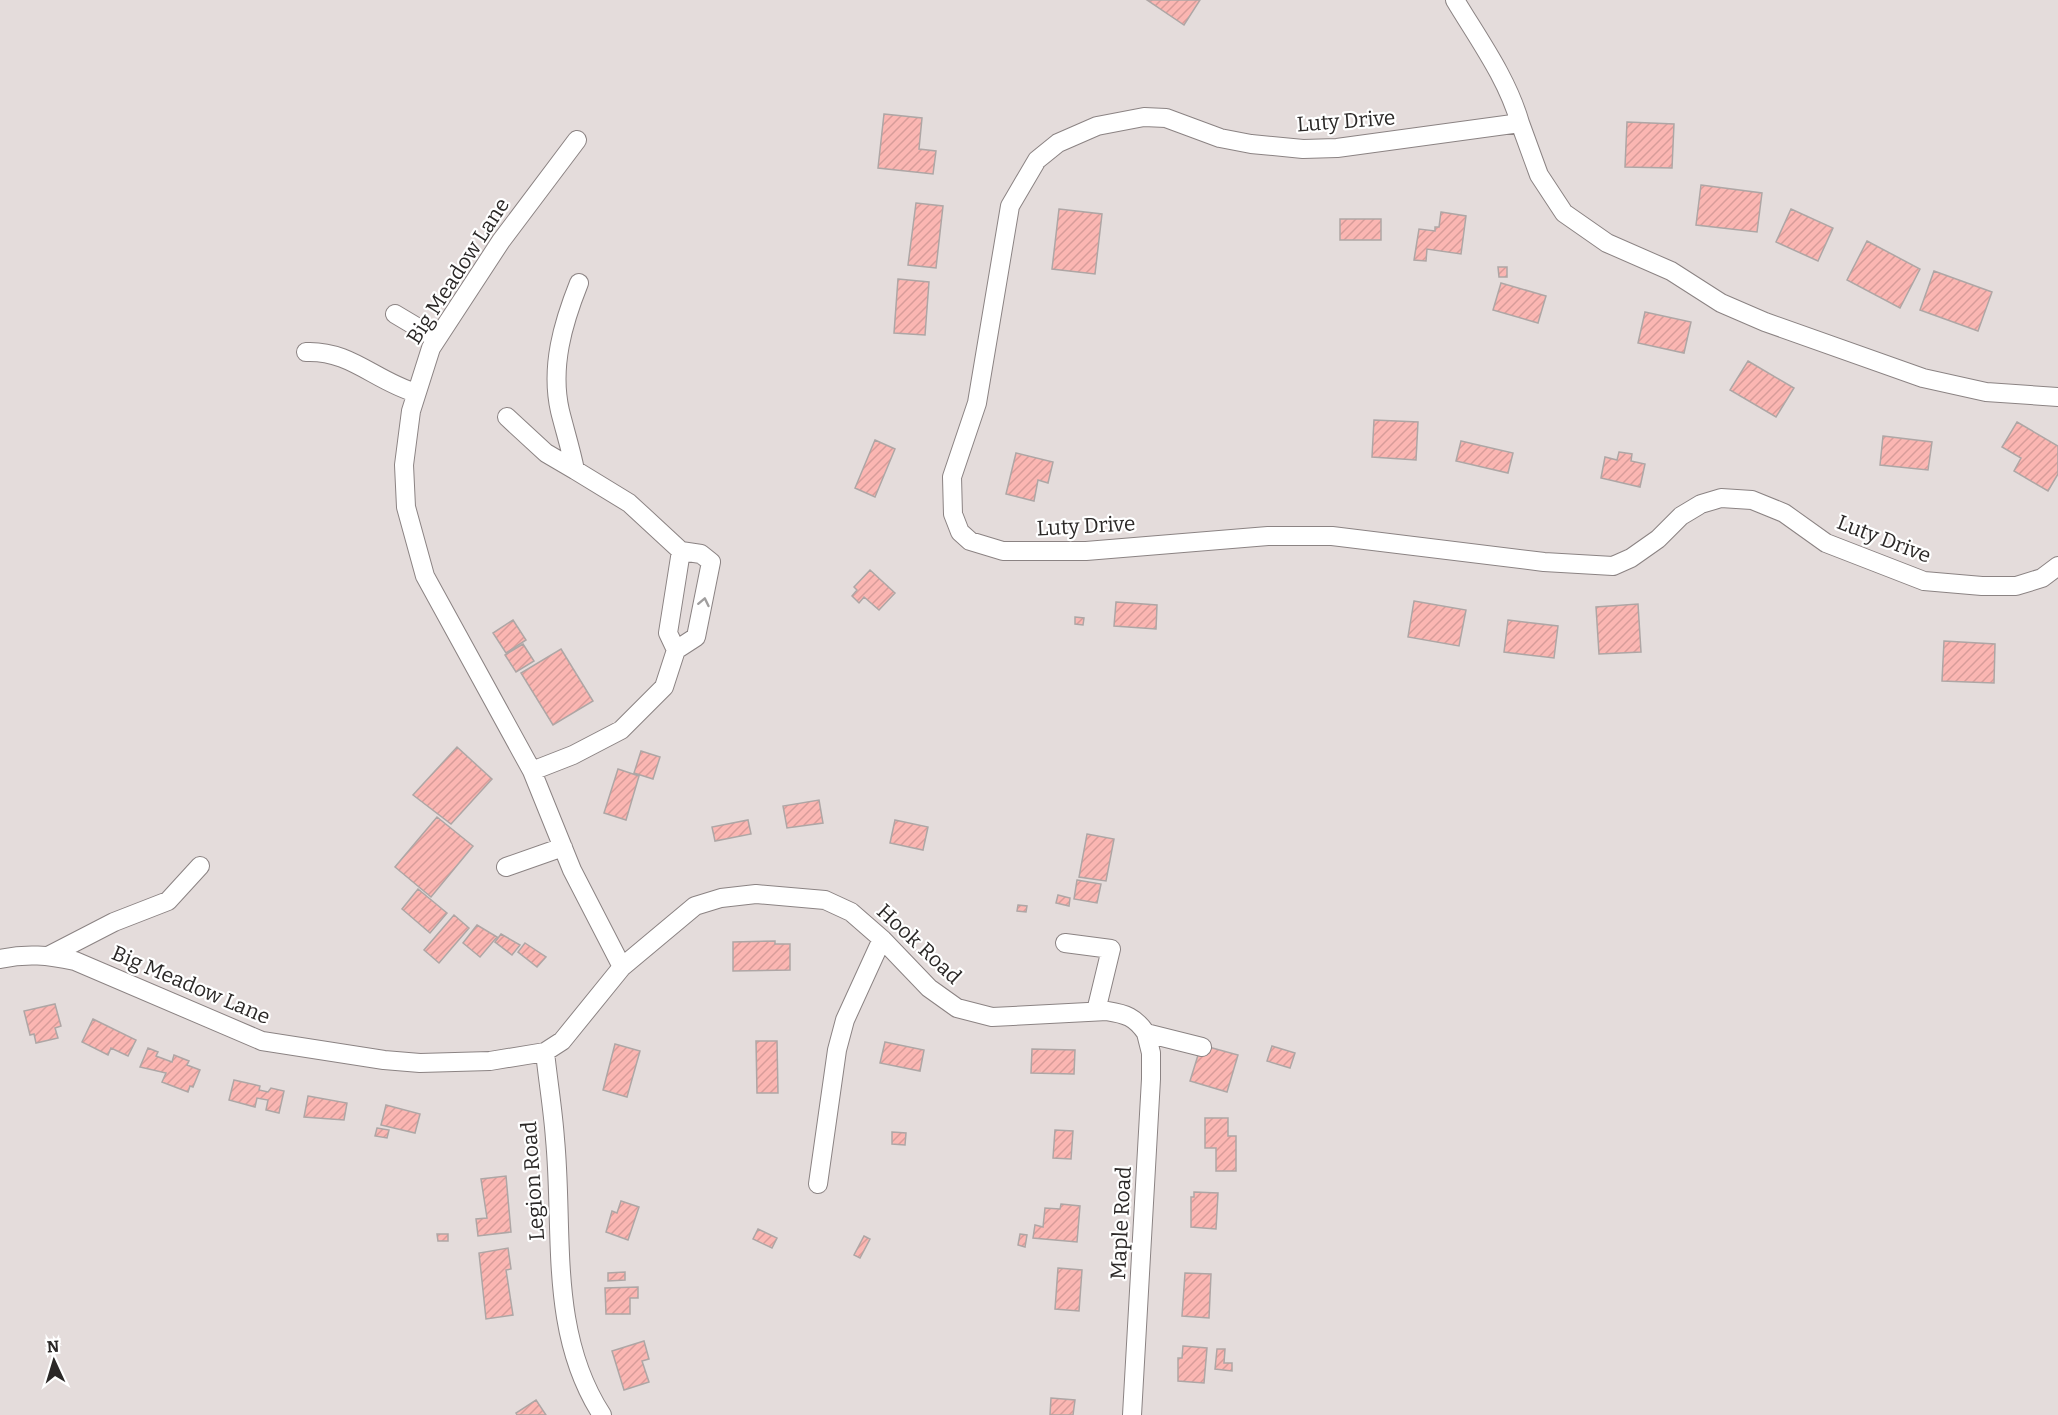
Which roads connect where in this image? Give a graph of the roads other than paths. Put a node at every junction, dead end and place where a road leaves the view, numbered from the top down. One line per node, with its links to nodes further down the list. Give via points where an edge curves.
1 (1455, 0): 2 (street, via 1514,101)
2 (1520, 123): 9 (street, via 1539,175 1564,213 1607,243 1671,271 1721,303 1923,378 1986,392); 13 (street, Luty Drive, via 1337,148 1303,149 1230,140 1166,118 1144,117 1097,126 1058,143 1037,160 1010,207 977,403 952,477 953,514 960,532 970,541 1003,551 1086,551 1268,536 1332,536 1544,562 1613,566 1658,539 1681,516 1721,498 1752,500 1784,513 1826,543 1924,581 2016,586 2042,578)
3 (577, 140): 6 (street, Big Meadow Lane, via 501,241)
4 (579, 283): 11 (street, via 563,325 557,381)
5 (395, 314): 6 (street)
6 (437, 339): 8 (street, Big Meadow Lane)
7 (306, 352): 8 (street, via 341,355 382,381)
8 (416, 393): 15 (street, Big Meadow Lane, via 404,465 412,537 425,576)
9 (2058, 397)
10 (507, 417): 11 (street, via 546,453)
11 (575, 470): 12 (street, via 630,503)
12 (681, 551): 14 (street, via 668,633); 14 (street, one-way to 12, via 696,637 711,562 701,554)
13 (2058, 566)
14 (676, 650): 15 (street, via 664,687 621,730)
15 (532, 771): 16 (street, Big Meadow Lane)
16 (563, 847): 18 (street); 23 (street, Big Meadow Lane)
17 (200, 866): 21 (street, via 168,901 114,922)
18 (506, 867)
19 (882, 939): 23 (street, Hook Road, via 851,912 825,900 756,894 695,906); 24 (street, Hook Road, via 929,988 957,1008 992,1017); 28 (street, via 845,1020 837,1050)
20 (1065, 943): 24 (street, via 1112,949)
21 (50, 955): 22 (street, Big Meadow Lane, via 23,954); 27 (street, Big Meadow Lane, via 104,971 262,1041 420,1063 490,1061)
22 (0, 959)
23 (621, 967): 27 (street, via 562,1041)
24 (1096, 1011): 25 (street, Hook Road, via 1125,1014 1137,1020)
25 (1146, 1033): 26 (street, Hook Road); 30 (street, Maple Road, via 1151,1079)
26 (1202, 1047)
27 (545, 1052): 29 (street, Legion Road, via 555,1138 561,1286 567,1328 578,1367)
28 (818, 1184)
29 (602, 1415)
30 (1132, 1415)

